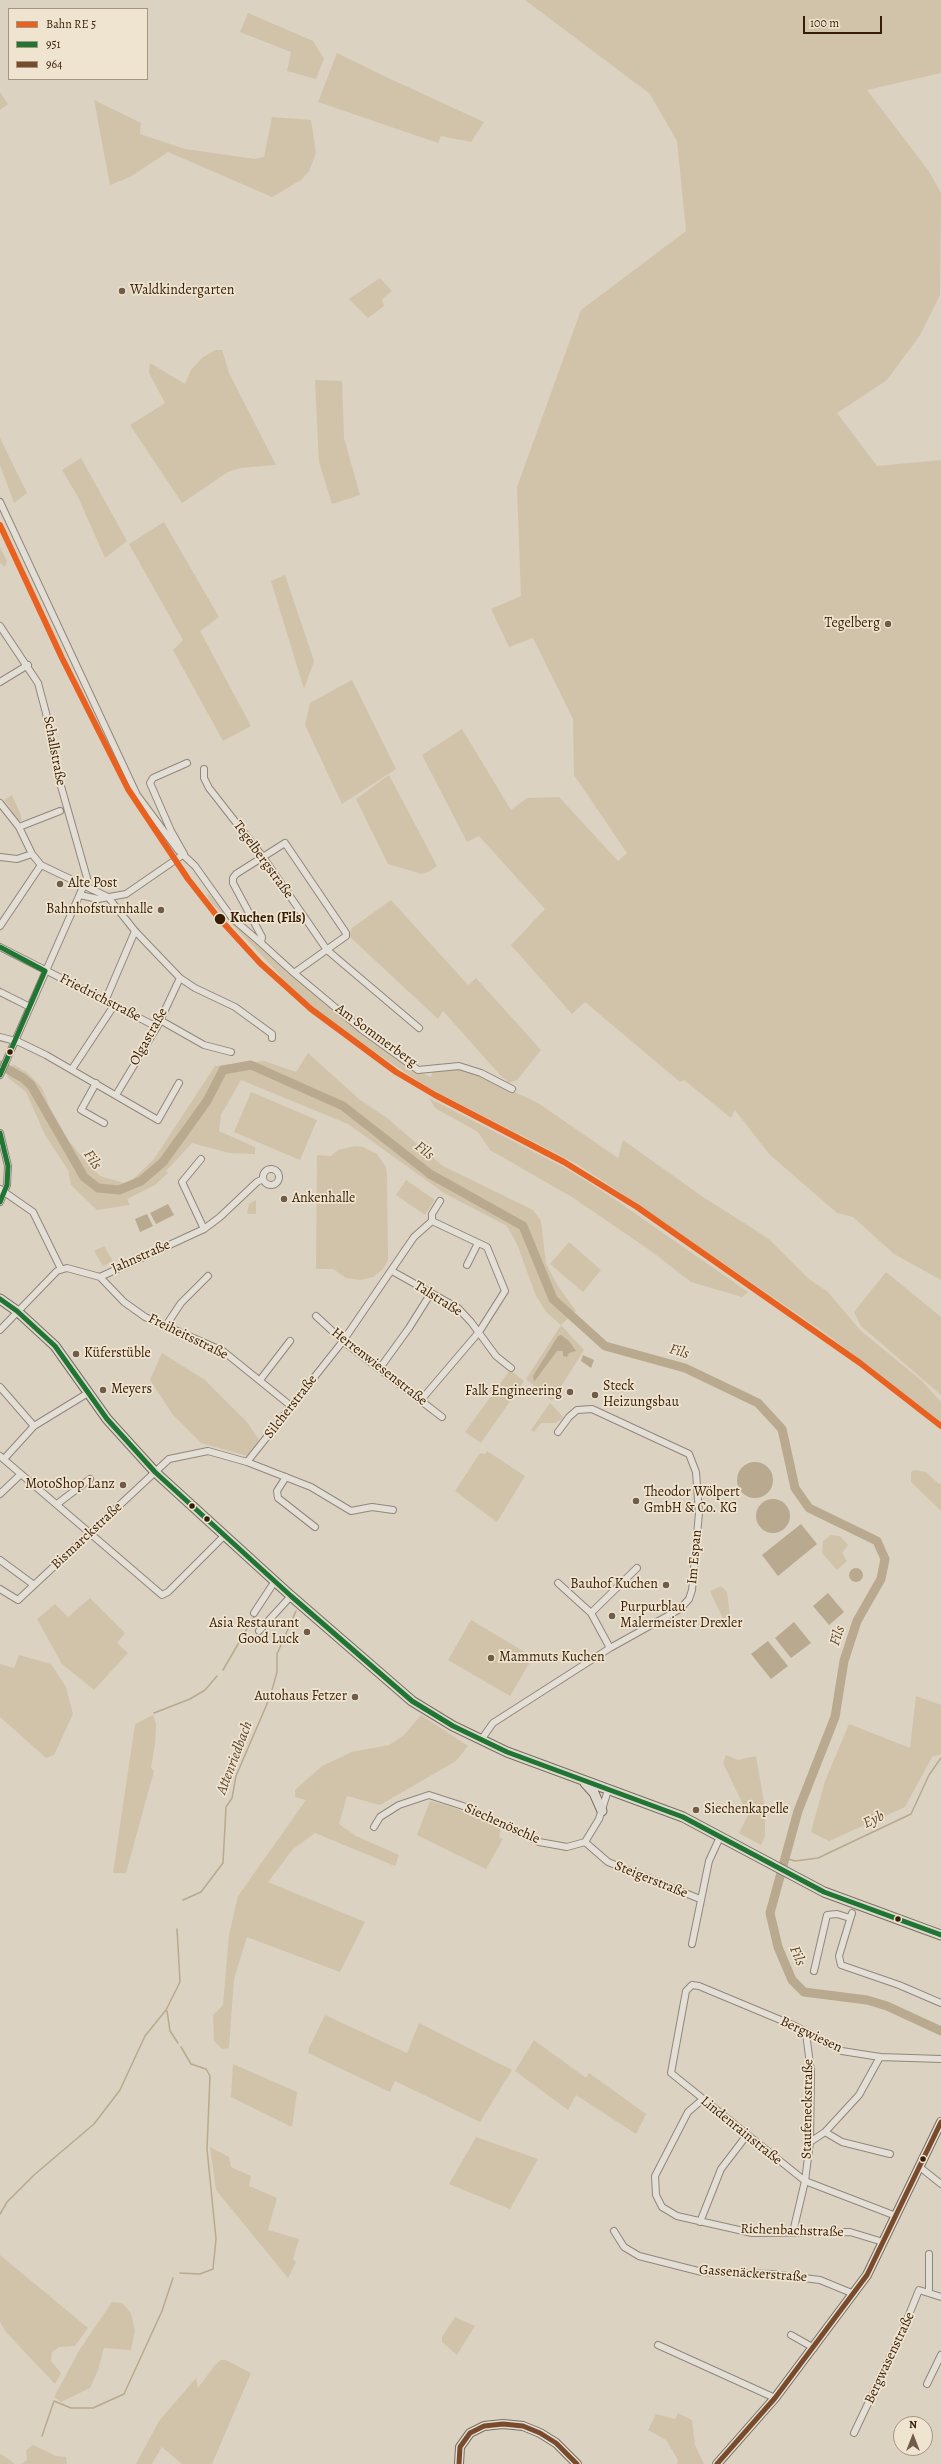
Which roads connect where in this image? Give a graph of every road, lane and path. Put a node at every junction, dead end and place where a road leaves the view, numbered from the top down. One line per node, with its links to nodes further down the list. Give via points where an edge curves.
1 (0, 502): 11 (street, Am Sommerberg, via 137,795 178,850)
2 (0, 626): 3 (street, Schallstraße)
3 (28, 665): 4 (street); 15 (street, Schallstraße, via 38,683 46,713 57,772 86,874)
4 (0, 682)
5 (187, 763): 11 (street, Am Sommerberg, via 153,778 150,783)
6 (204, 768): 13 (street, Tegelbergstraße, via 204,778 209,788)
7 (0, 802): 9 (street)
8 (60, 811): 9 (street)
9 (19, 827): 10 (street)
10 (32, 854): 12 (street, via 17,859); 14 (street)
11 (184, 854): 17 (street, via 135,889 126,894); 20 (street, Am Sommerberg, via 232,918)
12 (0, 857)
13 (262, 857): 20 (street, via 233,878 233,883 262,937); 22 (street, Tegelbergstraße); 22 (street, via 285,843 345,930 346,936)
14 (41, 865): 15 (street); 18 (street)
15 (85, 885): 16 (street); 17 (street)
16 (80, 895): 17 (street, via 91,898); 23 (street)
17 (108, 897): 19 (street)
18 (0, 926)
19 (135, 931): 25 (street); 27 (street)
20 (261, 943): 24 (street, Am Sommerberg)
21 (0, 947): 23 (street, Friedrichstraße)
22 (327, 950): 24 (street); 32 (street, Tegelbergstraße)
23 (45, 971): 27 (street, Friedrichstraße); 29 (street)
24 (294, 973): 41 (street, Am Sommerberg, via 361,1029 418,1070 459,1066 481,1073)
25 (180, 978): 30 (street, Olgastraße); 34 (street, via 235,1007 272,1034)
26 (0, 992): 29 (street)
27 (106, 999): 28 (street, Friedrichstraße)
28 (115, 1004): 31 (street, Friedrichstraße); 37 (street)
29 (30, 1007): 35 (street)
30 (160, 1020): 31 (street, Olgastraße); 36 (street, Friedrichstraße, via 204,1045)
31 (157, 1027): 42 (street, Olgastraße)
32 (418, 1028)
33 (0, 1037): 35 (street)
34 (272, 1038)
35 (15, 1041): 37 (street); 38 (street)
36 (231, 1052)
37 (72, 1069): 39 (street)
38 (0, 1075)
39 (96, 1083): 42 (street); 43 (street, via 81,1110)
40 (179, 1083): 42 (street, via 158,1120)
41 (512, 1089)
42 (116, 1095)
43 (104, 1123)
44 (0, 1133): 47 (street, via 8,1166)
45 (201, 1159): 51 (street, via 182,1182)
46 (263, 1179): 51 (street, Jahnstraße, via 256,1182)
47 (2, 1190): 48 (street); 54 (street, via 33,1212)
48 (0, 1202)
49 (440, 1202): 50 (street, via 432,1214)
50 (432, 1220): 52 (street); 55 (street, Silcherstraße, via 414,1237)
51 (204, 1229): 56 (street, Jahnstraße)
52 (478, 1243): 53 (street); 64 (street, via 490,1251 506,1291)
53 (467, 1265)
54 (61, 1269): 56 (street, Jahnstraße, via 67,1268); 60 (street)
55 (392, 1271): 58 (street, Talstraße); 66 (street, Silcherstraße)
56 (100, 1276): 62 (street, Freiheitsstraße, via 124,1302)
57 (208, 1276): 62 (street, via 181,1303)
58 (431, 1293): 64 (street, Talstraße, via 458,1308); 67 (street)
59 (0, 1299): 60 (main road)
60 (17, 1311): 63 (street); 71 (main road, via 63,1356)
61 (316, 1316): 66 (street, Herrenwiesenstraße)
62 (165, 1327): 69 (street, Freiheitsstraße, via 223,1351)
63 (0, 1330)
64 (479, 1332): 68 (street, Talstraße, via 496,1356); 72 (street)
65 (290, 1341): 69 (street)
66 (343, 1341): 67 (street, Herrenwiesenstraße); 73 (street, Silcherstraße)
67 (380, 1368): 72 (street, Herrenwiesenstraße)
68 (511, 1368)
69 (260, 1380): 73 (street, Freiheitsstraße)
70 (0, 1388): 75 (street)
71 (88, 1393): 75 (street); 79 (main road, via 106,1419)
72 (421, 1400): 74 (street, Herrenwiesenstraße)
73 (291, 1406): 78 (street, Silcherstraße)
74 (442, 1416)
75 (34, 1426): 77 (street)
76 (558, 1432): 99 (street, Im Espan, via 577,1410 592,1410 683,1449 693,1460 699,1513 695,1567 689,1599 680,1609)
77 (2, 1457): 80 (street)
78 (247, 1462): 79 (street, via 217,1452 201,1451 168,1459); 81 (street)
79 (155, 1472): 87 (street, Bismarckstraße); 88 (main road)
80 (21, 1474): 83 (street); 84 (street)
81 (286, 1477): 85 (street, via 310,1487 351,1511 372,1507); 86 (street, via 277,1491 278,1498)
82 (90, 1479): 84 (street)
83 (0, 1494)
84 (57, 1504): 87 (street)
85 (394, 1510)
86 (315, 1527)
87 (91, 1534): 88 (street, via 162,1595); 93 (street, Bismarckstraße)
88 (224, 1536): 91 (main road)
89 (0, 1560): 93 (street)
90 (637, 1568): 97 (street)
91 (275, 1581): 95 (main road); 96 (street)
92 (558, 1583): 97 (street)
93 (34, 1585): 94 (street, Bismarckstraße, via 18,1600)
94 (0, 1589)
95 (291, 1596): 98 (street); 100 (main road, via 401,1692 436,1716)
96 (254, 1613)
97 (591, 1613): 99 (street)
98 (259, 1631)
99 (610, 1648): 100 (street, Im Espan, via 493,1723)
100 (481, 1740): 101 (main road, via 531,1763)
101 (584, 1782): 102 (main road); 103 (main road, via 594,1793)
102 (608, 1790): 103 (street); 105 (main road, via 683,1818)
103 (602, 1811): 106 (street)
104 (374, 1827): 106 (street, Siechenöschle, via 380,1817 399,1805 429,1795 463,1806 539,1842 567,1847)
105 (720, 1837): 107 (street, via 709,1861); 108 (main road, via 839,1899)
106 (585, 1842): 107 (street, Steigerstraße, via 608,1862)
107 (700, 1899): 109 (street)
108 (941, 1935)
109 (692, 1944)
110 (814, 1971): 112 (street, via 827,1915 851,1916 839,1956 841,1965)
111 (688, 1987): 113 (street, Bergwiesen, via 699,1986); 116 (street, Lindenrainstraße, via 671,2073)
112 (941, 2003)
113 (806, 2033): 114 (street, Bergwiesen, via 842,2051); 120 (street, Staufeneckstraße, via 811,2072)
114 (880, 2057): 115 (street, Bergwiesen); 118 (street, via 858,2095)
115 (941, 2059)
116 (702, 2099): 119 (street, Lindenrainstraße); 126 (street, Richenbachstraße, via 685,2118 655,2176 654,2185 662,2207 677,2216)
117 (941, 2122): 122 (street)
118 (825, 2132): 120 (street); 121 (street, via 842,2142)
119 (747, 2135): 123 (street, Lindenrainstraße); 126 (street, via 721,2169)
120 (810, 2142): 123 (street, Staufeneckstraße)
121 (890, 2154)
122 (921, 2168): 124 (street); 125 (street)
123 (805, 2181): 125 (street, Lindenrainstraße); 128 (street, Staufeneckstraße)
124 (941, 2184)
125 (896, 2216): 129 (street)
126 (700, 2222): 128 (street, Richenbachstraße, via 752,2233)
127 (614, 2231): 132 (street, Gassenäckerstraße, via 624,2247 639,2256 702,2272 772,2274 820,2280)
128 (793, 2232): 129 (street, Richenbachstraße, via 850,2232)
129 (884, 2242): 132 (street)
130 (929, 2254): 131 (street)
131 (929, 2293): 133 (street); 140 (street, Bergwasenstraße, via 919,2290)
132 (854, 2294): 136 (street)
133 (941, 2297)
134 (791, 2335): 136 (street)
135 (658, 2345): 139 (street)
136 (814, 2348): 139 (street)
137 (941, 2355): 138 (street)
138 (927, 2384)
139 (775, 2398): 143 (street)
140 (854, 2433)
141 (459, 2464): 142 (street, via 460,2447 470,2433 484,2426 503,2424 523,2426 544,2435)
142 (577, 2464)
143 (717, 2464)

